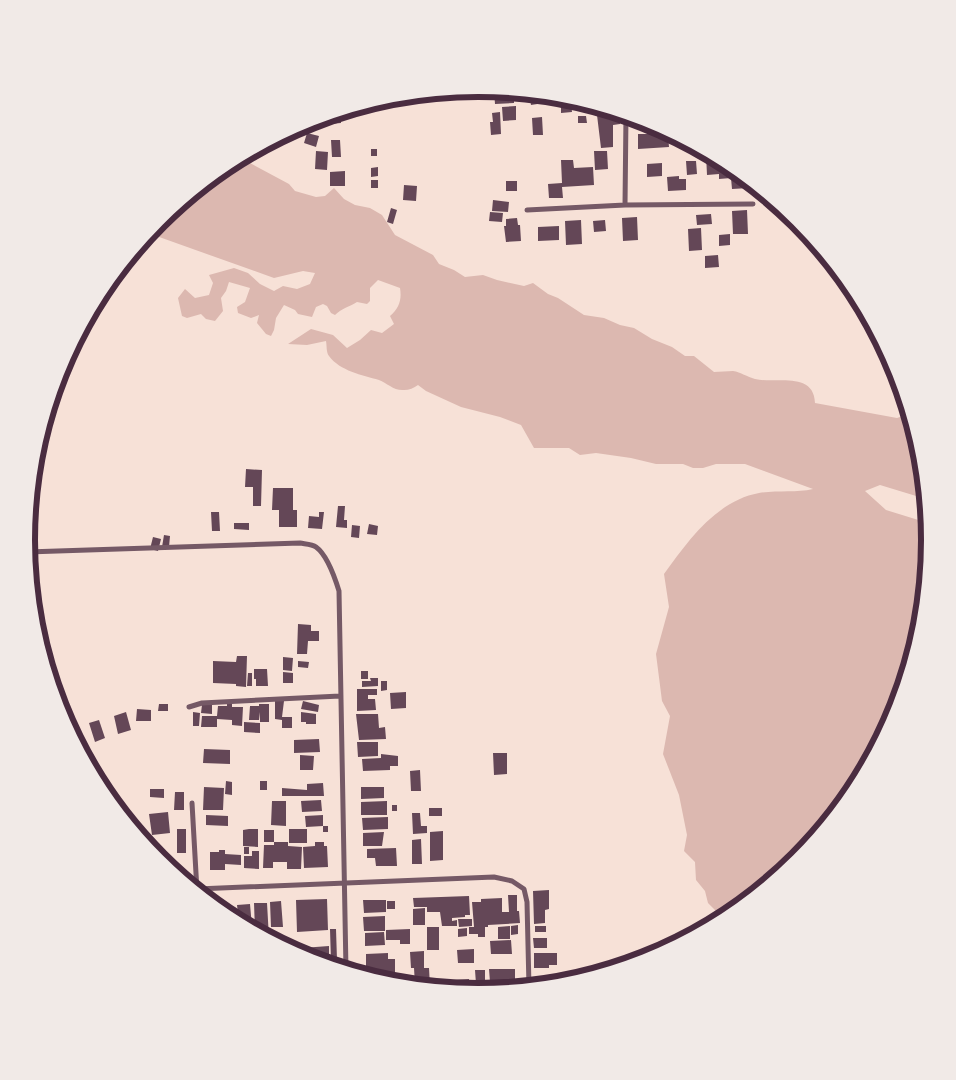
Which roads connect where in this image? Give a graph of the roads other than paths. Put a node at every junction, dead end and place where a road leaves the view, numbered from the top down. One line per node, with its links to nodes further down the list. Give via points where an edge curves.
1 (626, 123): 3 (street)
2 (753, 204): 3 (street)
3 (625, 205): 4 (street)
4 (527, 210)
5 (35, 552): 6 (street, via 300,542 316,546 335,577 339,591)
6 (340, 696): 7 (street, via 202,703); 10 (street)
7 (190, 708)
8 (192, 803): 9 (street)
9 (197, 882)
10 (343, 882): 11 (street); 12 (street); 13 (street, via 494,877 512,881 524,889)
11 (206, 889)
12 (346, 962)
13 (529, 980)

